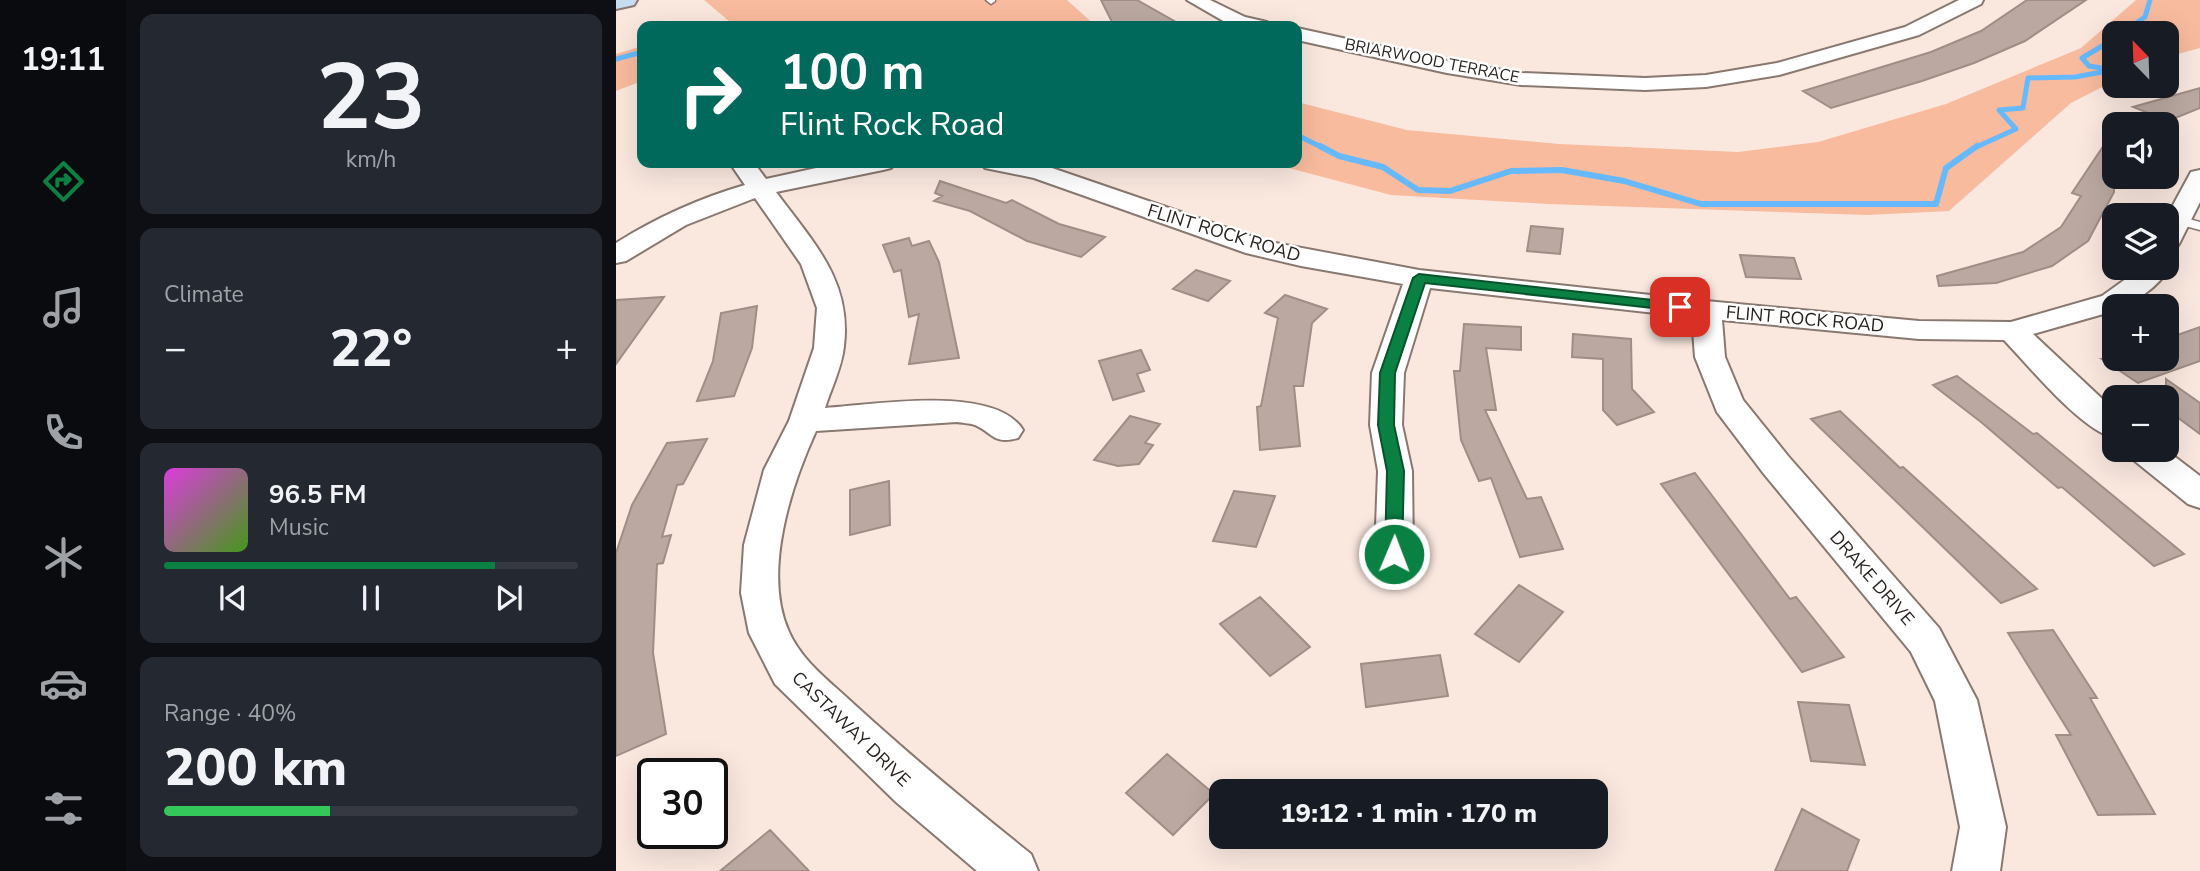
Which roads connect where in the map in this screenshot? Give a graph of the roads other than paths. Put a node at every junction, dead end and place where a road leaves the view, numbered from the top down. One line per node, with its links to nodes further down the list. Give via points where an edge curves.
1 (626, 0): 4 (street)
2 (1196, 0): 5 (street)
3 (1974, 0): 6 (street, BRIARWOOD TERRACE, via 1912,31 1779,69 1645,84 1521,79)
4 (616, 3)
5 (1238, 21)
6 (1302, 35)
7 (846, 168): 9 (street)
8 (1019, 168): 13 (street, FLINT ROCK ROAD, via 1256,247)
9 (752, 175): 12 (street, via 716,204); 18 (street, CASTAWAY DRIVE, via 815,264 831,308 829,348)
10 (2197, 190): 11 (street)
11 (2189, 223)
12 (616, 255)
13 (1419, 278): 15 (street, FLINT ROCK ROAD); 22 (street, via 1388,373 1386,425 1395,471)
14 (2143, 280): 16 (street, FLINT ROCK ROAD, via 2112,302)
15 (1706, 310): 16 (street, FLINT ROCK ROAD, via 1919,330); 24 (street, DRAKE DRIVE, via 1710,357 1728,404 1925,640 1956,700 1983,827)
16 (2012, 331): 17 (street)
17 (2102, 418)
18 (805, 421): 19 (street, via 957,411 984,416); 23 (street, CASTAWAY DRIVE, via 780,470 762,545 760,593 769,632 790,671 912,787)
19 (1006, 430)
20 (2158, 462): 21 (street)
21 (2200, 495)
22 (1394, 554)
23 (1014, 871)
24 (1976, 871)

